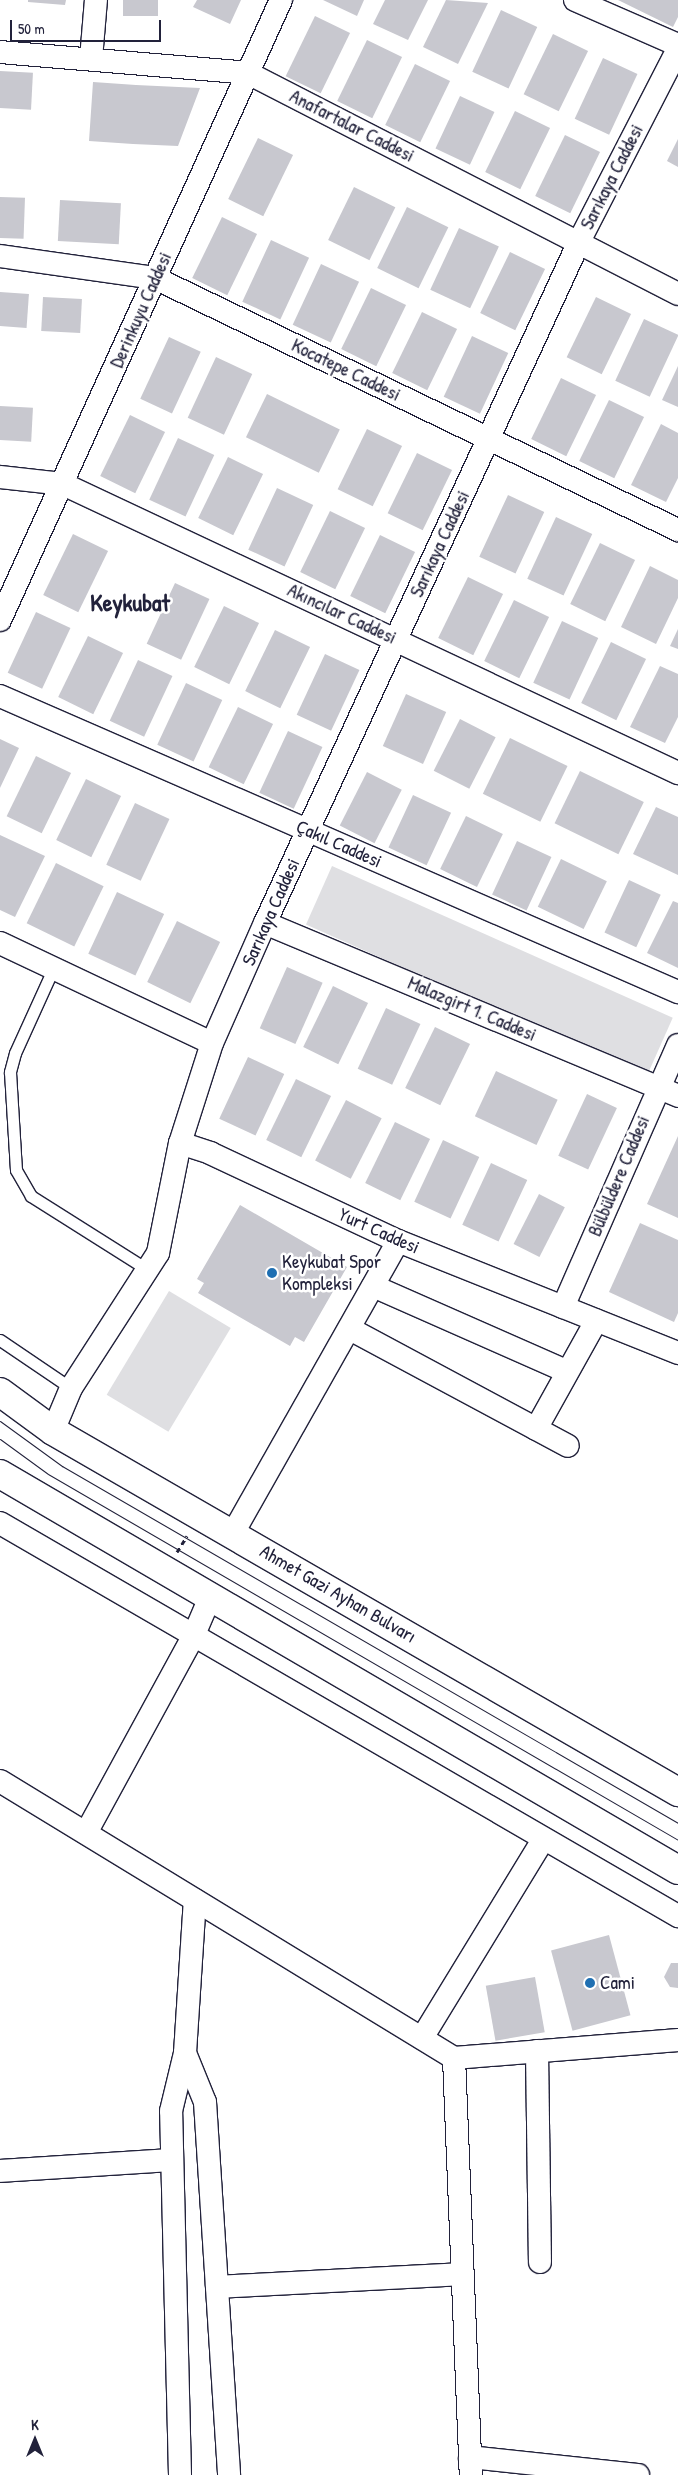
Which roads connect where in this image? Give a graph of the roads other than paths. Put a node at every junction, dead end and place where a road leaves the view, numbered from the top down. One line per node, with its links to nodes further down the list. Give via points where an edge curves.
1 (96, 0): 7 (street)
2 (281, 0): 8 (street, Derinkuyu Caddesi)
3 (575, 0): 4 (street)
4 (678, 45)
5 (678, 49): 9 (street, Sarıkaya Caddesi)
6 (0, 52): 7 (street, Anafartalar Caddesi)
7 (91, 59): 8 (street, Anafartalar Caddesi)
8 (248, 73): 9 (street, Anafartalar Caddesi); 11 (street, Derinkuyu Caddesi)
9 (579, 242): 12 (street, Anafartalar Caddesi); 13 (street, Sarıkaya Caddesi)
10 (0, 256): 11 (street, Kocatepe Caddesi)
11 (155, 278): 13 (street, Kocatepe Caddesi); 15 (street, Derinkuyu Caddesi)
12 (678, 294)
13 (489, 438): 16 (street, Kocatepe Caddesi); 18 (street, Sarıkaya Caddesi)
14 (0, 477): 15 (street, Akıncılar Caddesi)
15 (63, 484): 17 (street, Derinkuyu Caddesi); 18 (street, Akıncılar Caddesi)
16 (678, 530)
17 (0, 620)
18 (396, 640): 20 (street, Akıncılar Caddesi); 21 (street, Sarıkaya Caddesi)
19 (0, 696): 21 (street, Çakıl Caddesi)
20 (678, 772)
21 (308, 831): 22 (street, Sarıkaya Caddesi); 25 (street, Çakıl Caddesi)
22 (265, 923): 26 (street, Sarıkaya Caddesi); 28 (street, Malazgirt 1. Caddesi)
23 (0, 943): 24 (street)
24 (54, 967): 26 (street); 32 (lane, via 15,1053 10,1072 16,1170 31,1196)
25 (678, 992)
26 (212, 1043): 30 (street)
27 (678, 1045): 28 (street, Bülbüldere Caddesi)
28 (658, 1087): 29 (street, Malazgirt 1. Caddesi); 34 (street, Bülbüldere Caddesi)
29 (678, 1096)
30 (180, 1143): 31 (street, Yurt Caddesi, via 210,1153); 32 (street, via 163,1240)
31 (398, 1241): 33 (street); 34 (street, Yurt Caddesi)
32 (148, 1270): 40 (street)
33 (373, 1286): 36 (street); 39 (street)
34 (563, 1307): 35 (street, Yurt Caddesi)
35 (596, 1320): 38 (street, Yurt Caddesi); 39 (street)
36 (350, 1329): 42 (street); 47 (street)
37 (0, 1340): 40 (lane)
38 (678, 1353)
39 (566, 1371): 42 (street)
40 (71, 1388): 43 (street)
41 (0, 1392): 43 (main road, Ahmet Gazi Ayhan Bulvarı)
42 (536, 1429): 44 (street)
43 (53, 1431): 47 (main road, Ahmet Gazi Ayhan Bulvarı)
44 (568, 1446)
45 (0, 1474): 48 (main road)
46 (0, 1523): 49 (street)
47 (233, 1532): 51 (main road, Ahmet Gazi Ayhan Bulvarı)
48 (210, 1595): 49 (street); 54 (main road)
49 (193, 1637): 52 (street); 53 (street)
50 (0, 1781): 52 (street)
51 (678, 1792)
52 (86, 1833): 55 (street)
53 (543, 1840): 56 (street); 57 (street)
54 (678, 1870)
55 (195, 1900): 57 (street); 60 (street)
56 (678, 1916)
57 (422, 2038): 61 (street)
58 (678, 2040): 59 (street)
59 (537, 2051): 61 (street); 64 (street)
60 (185, 2053): 62 (street, via 171,2111); 66 (street, via 205,2102)
61 (454, 2058): 65 (street)
62 (172, 2160): 63 (street); 68 (street)
63 (0, 2171)
64 (540, 2262)
65 (463, 2274): 66 (street); 67 (street)
66 (217, 2287): 69 (street)
67 (471, 2466): 70 (street)
68 (180, 2475)
69 (229, 2475)
70 (638, 2475)

